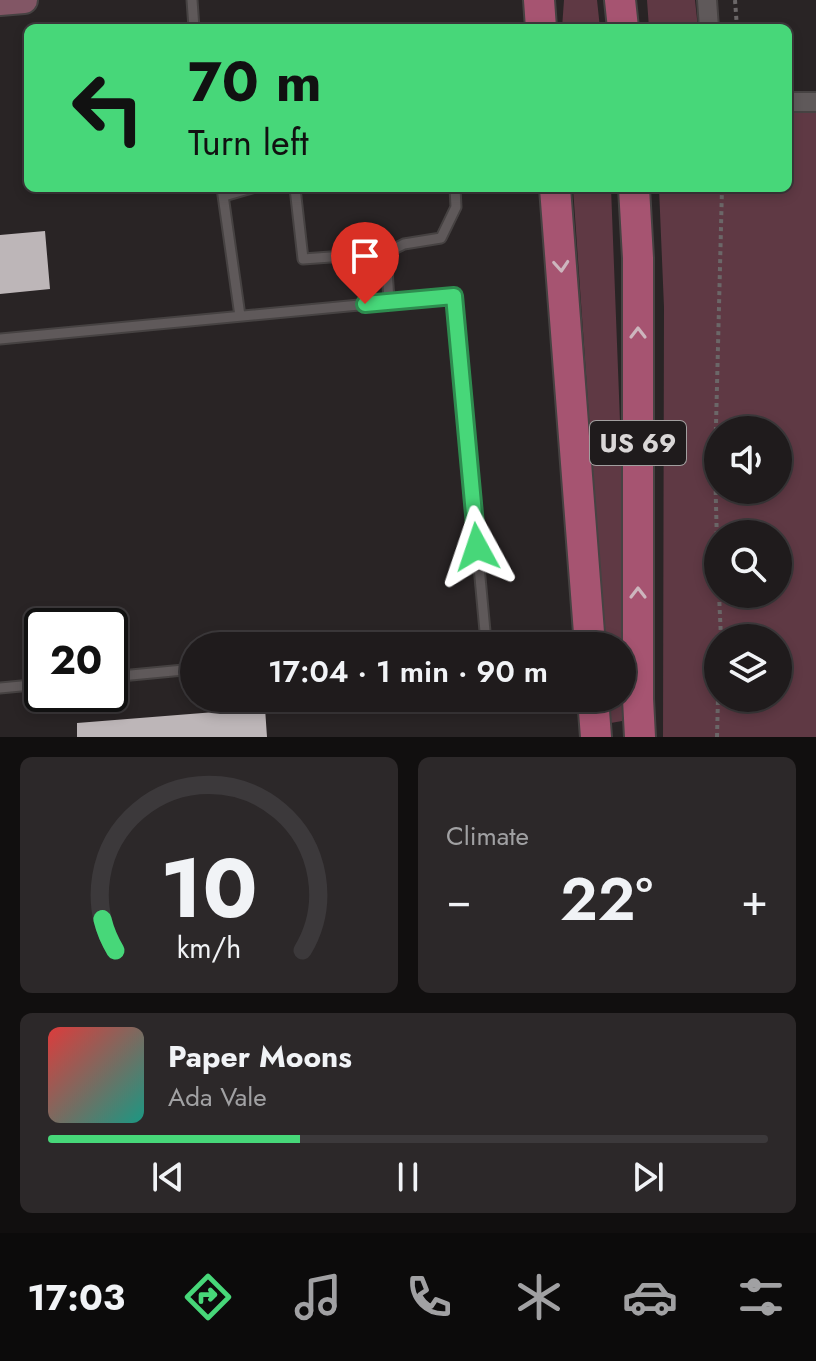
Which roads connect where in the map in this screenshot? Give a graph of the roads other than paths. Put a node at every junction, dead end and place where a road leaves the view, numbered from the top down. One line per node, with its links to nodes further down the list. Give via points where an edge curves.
1 (24, 0): 6 (main road)
2 (192, 0): 7 (lane)
3 (539, 0): 8 (main road)
4 (620, 0): 9 (main road)
5 (707, 0): 10 (street)
6 (0, 2)
7 (194, 24)
8 (541, 24)
9 (623, 24)
10 (709, 24)
11 (792, 102): 12 (street)
12 (816, 102)
13 (223, 192): 20 (lane)
14 (295, 192): 18 (lane, via 303,259)
15 (455, 192): 18 (lane, via 456,207 441,238)
16 (555, 192): 23 (main road, US 69, one-way to 23)
17 (634, 192): 30 (main road, US 69, one-way to 17)
18 (386, 253): 19 (lane)
19 (389, 301): 20 (lane); 22 (lane, via 454,296)
20 (240, 316): 21 (lane)
21 (0, 339)
22 (485, 632)
23 (589, 632)
24 (180, 670): 25 (lane)
25 (128, 675)
26 (24, 686): 27 (lane)
27 (0, 688)
28 (594, 712): 29 (main road)
29 (596, 737)
30 (640, 737)

